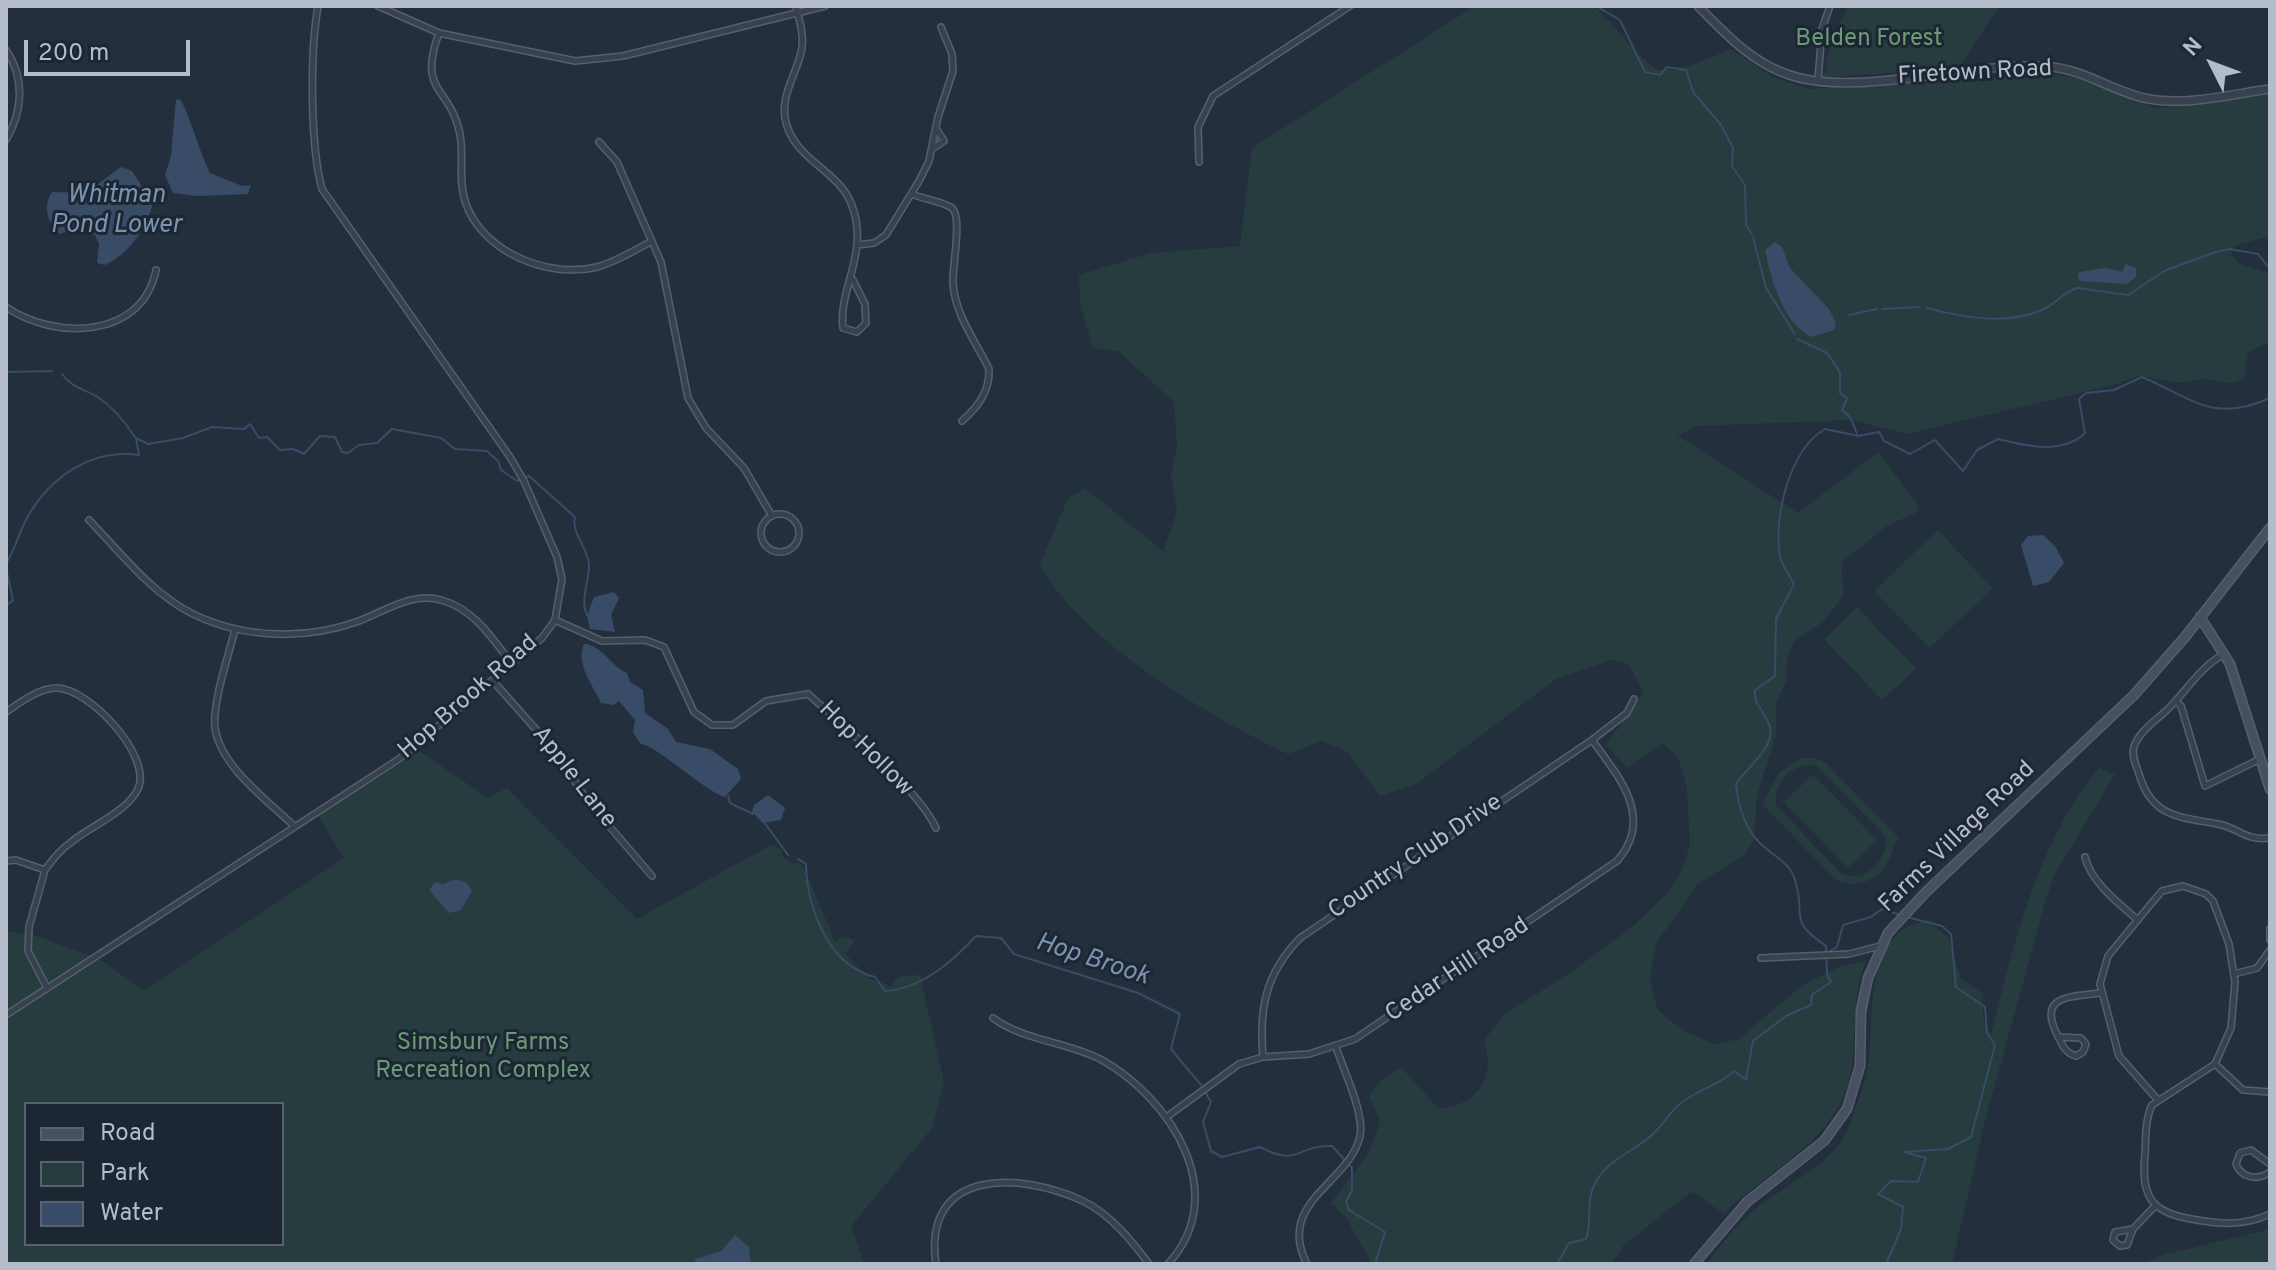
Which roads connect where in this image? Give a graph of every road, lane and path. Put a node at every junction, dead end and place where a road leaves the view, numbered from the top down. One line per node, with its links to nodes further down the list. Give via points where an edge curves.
1 (318, 6): 29 (street, Hop Brook Road, via 316,150 322,189 522,479 557,557 562,579)
2 (378, 6): 9 (street)
3 (825, 6): 7 (street)
4 (1350, 6): 17 (street, via 1213,96 1198,127)
5 (1698, 6): 11 (street, Firetown Road, via 1753,56 1782,73)
6 (1830, 6): 11 (street, via 1822,29)
7 (797, 9): 9 (street, via 596,61 553,59); 20 (street, via 803,38 786,94 786,123 800,150 847,194)
8 (941, 27): 13 (street, via 953,71)
9 (439, 33): 19 (street, via 431,78 460,133 466,203 490,240 525,260 562,269 596,267)
10 (6, 50): 14 (street, via 14,62 20,99)
11 (1818, 81): 12 (street, Firetown Road, via 2033,66 2067,70 2156,100)
12 (2270, 89)
13 (935, 127): 16 (street); 16 (street, via 944,141)
14 (6, 140)
15 (599, 142): 19 (street, via 617,162)
16 (932, 149): 18 (street)
17 (1199, 162)
18 (912, 194): 20 (street, via 883,238); 24 (street, via 950,207 955,214 954,293 989,375 980,402)
19 (652, 241): 25 (street, via 665,275 688,398 706,428 744,468)
20 (857, 245): 22 (street)
21 (156, 270): 23 (street, via 142,303 87,331 50,328)
22 (853, 280): 22 (street, via 841,312 843,328 857,332 866,316)
23 (6, 307)
24 (962, 421)
25 (772, 516): 25 (street, via 763,524 763,542 772,550 790,549 798,540 797,525 784,514)
26 (89, 520): 30 (street, via 161,592 192,614)
27 (2270, 528): 28 (main road, Farms Village Road)
28 (2200, 617): 31 (main road); 50 (main road, Farms Village Road, via 2134,695 1903,914)
29 (555, 620): 32 (street, Hop Brook Road); 41 (street, Hop Hollow, via 602,641 642,640 664,647 694,712 712,725 733,725 766,701 808,694 904,787)
30 (235, 629): 32 (street, via 277,634 323,631 427,598 453,605 476,620); 40 (street, via 216,732 233,764)
31 (2225, 653): 35 (street); 38 (main road)
32 (512, 664): 33 (street, Hop Brook Road)
33 (493, 681): 40 (street, Hop Brook Road, via 399,759); 46 (street, Apple Lane)
34 (1634, 699): 37 (street, Country Club Drive, via 1627,713)
35 (2176, 701): 38 (street, via 2205,786); 42 (street, via 2133,749 2148,797 2197,823 2219,824 2253,840)
36 (6, 712): 45 (street, via 46,690 74,691 118,731 139,763 140,780 132,798 70,843)
37 (1592, 740): 59 (street, Cedar Hill Road, via 1633,806 1633,833 1625,853 1376,1026); 60 (street, Country Club Drive, via 1300,938 1279,962 1262,1000)
38 (2258, 760): 39 (main road)
39 (2270, 789)
40 (293, 825): 54 (street, Hop Brook Road)
41 (936, 828)
42 (2270, 838)
43 (2085, 857): 47 (street, via 2087,868)
44 (6, 861): 45 (street)
45 (45, 870): 54 (street, via 30,919 28,951)
46 (652, 876)
47 (2138, 920): 53 (street, via 2162,891 2175,887 2206,894 2229,944); 55 (street, via 2104,965)
48 (2270, 929): 49 (street)
49 (2270, 940)
50 (1880, 946): 52 (street); 74 (main road, Farms Village Road, via 1865,990 1859,1075 1847,1109 1824,1141 1747,1202)
51 (2270, 950): 53 (street, via 2257,968)
52 (1761, 958)
53 (2234, 974): 61 (street, via 2231,1028)
54 (47, 988): 56 (street, Hop Brook Road)
55 (2100, 993): 58 (street, via 2071,996 2053,1006 2049,1019); 63 (street, via 2119,1056)
56 (6, 1015)
57 (993, 1018): 64 (street, via 1103,1061)
58 (2058, 1037): 58 (street, via 2070,1054 2080,1055 2086,1048 2081,1038)
59 (1336, 1047): 60 (street, Cedar Hill Road); 73 (street, via 1361,1132 1357,1150 1320,1189 1303,1219 1301,1243)
60 (1263, 1057): 64 (street, Cedar Hill Road, via 1232,1068)
61 (2215, 1064): 62 (street, via 2246,1091); 63 (street)
62 (2270, 1092)
63 (2157, 1099): 67 (street, via 2148,1114 2143,1164 2146,1192)
64 (1168, 1116): 72 (street, via 1182,1139 1195,1191 1185,1243)
65 (2270, 1164): 66 (street, via 2251,1150 2240,1153 2236,1164 2249,1176)
66 (2270, 1172)
67 (2155, 1206): 68 (street, via 2172,1217 2218,1224); 69 (street)
68 (2270, 1214)
69 (2133, 1229)
70 (936, 1264): 71 (street, via 936,1225 951,1201 984,1181 1001,1180 1084,1202 1120,1230)
71 (1149, 1264)
72 (1168, 1264)
73 (1307, 1264)
74 (1694, 1264)

